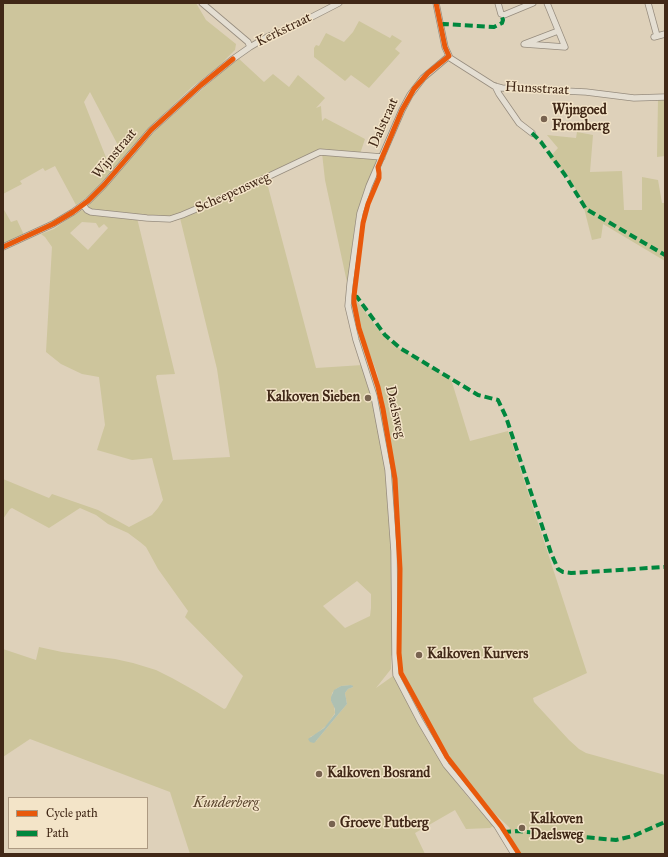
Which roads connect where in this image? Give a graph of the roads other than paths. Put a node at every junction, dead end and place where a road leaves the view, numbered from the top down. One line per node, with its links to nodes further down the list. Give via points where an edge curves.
1 (202, 3): 10 (street, via 248,42)
2 (339, 3): 10 (street, Kerkstraat)
3 (436, 3): 11 (street)
4 (498, 3): 5 (street, via 501,14 504,15)
5 (533, 3)
6 (547, 3): 8 (street)
7 (648, 3): 9 (street, via 655,36)
8 (558, 31): 8 (street, via 565,47 524,44 552,34)
9 (665, 34)
10 (250, 47): 17 (street, Wijnstraat, via 215,73 142,138 104,185)
11 (449, 56): 12 (street, Hunsstraat, via 452,61); 15 (street, Dalstraat, via 428,73 414,89)
12 (495, 86): 13 (street, Hunsstraat, via 634,98); 14 (street, via 519,123)
13 (665, 97)
14 (532, 133)
15 (382, 157): 16 (street, Dalstraat); 17 (street, Scheepensweg, via 320,152 227,196 170,219 89,211)
16 (372, 179): 19 (street, Daelsweg, via 360,213 348,306 374,396 388,470 394,552 396,675 446,765 497,826)
17 (83, 205): 18 (street, Wijnstraat, via 49,227)
18 (3, 248)
19 (514, 854)

